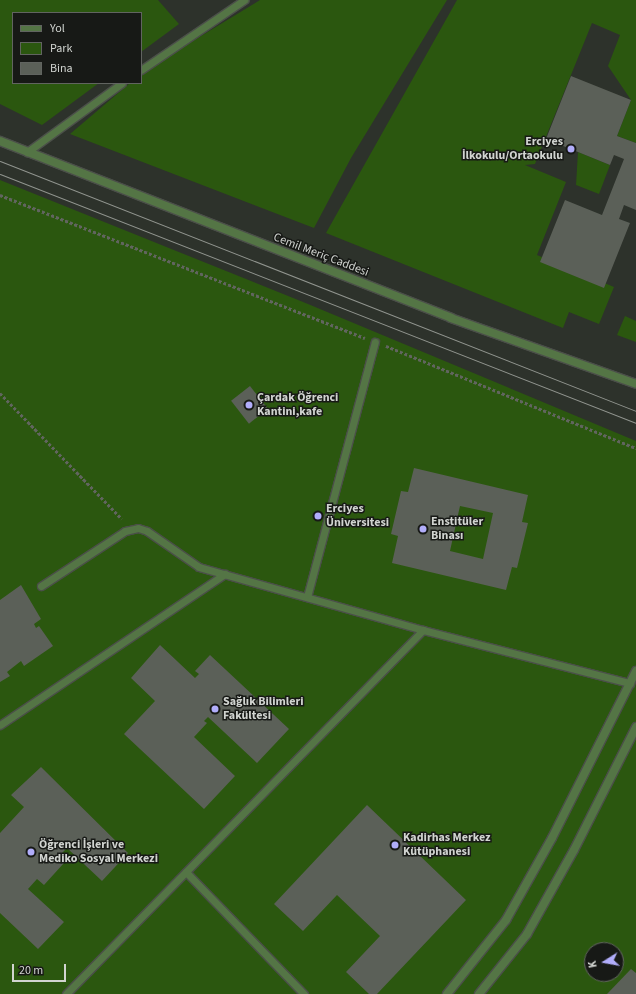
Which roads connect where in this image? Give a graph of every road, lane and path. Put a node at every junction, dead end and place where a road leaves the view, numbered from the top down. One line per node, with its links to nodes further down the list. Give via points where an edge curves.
1 (244, 0): 2 (lane)
2 (142, 69)
3 (121, 84): 5 (lane)
4 (0, 141): 5 (street, Cemil Meriç Caddesi)
5 (27, 152): 8 (street, Cemil Meriç Caddesi, via 452,318)
6 (0, 195): 7 (path)
7 (375, 342): 10 (path); 14 (lane)
8 (636, 384)
9 (0, 393): 11 (path)
10 (636, 448)
11 (131, 528): 12 (lane, via 147,531 199,567); 13 (lane)
12 (225, 574): 14 (lane); 18 (lane)
13 (41, 586)
14 (307, 597): 15 (lane)
15 (423, 630): 17 (lane); 20 (lane)
16 (636, 671): 17 (street)
17 (630, 683): 23 (street, via 552,838 506,920)
18 (0, 726)
19 (636, 727): 24 (street, via 574,850 527,934)
20 (186, 872): 21 (lane); 22 (lane)
21 (66, 994)
22 (304, 994)
23 (447, 994)
24 (479, 994)

